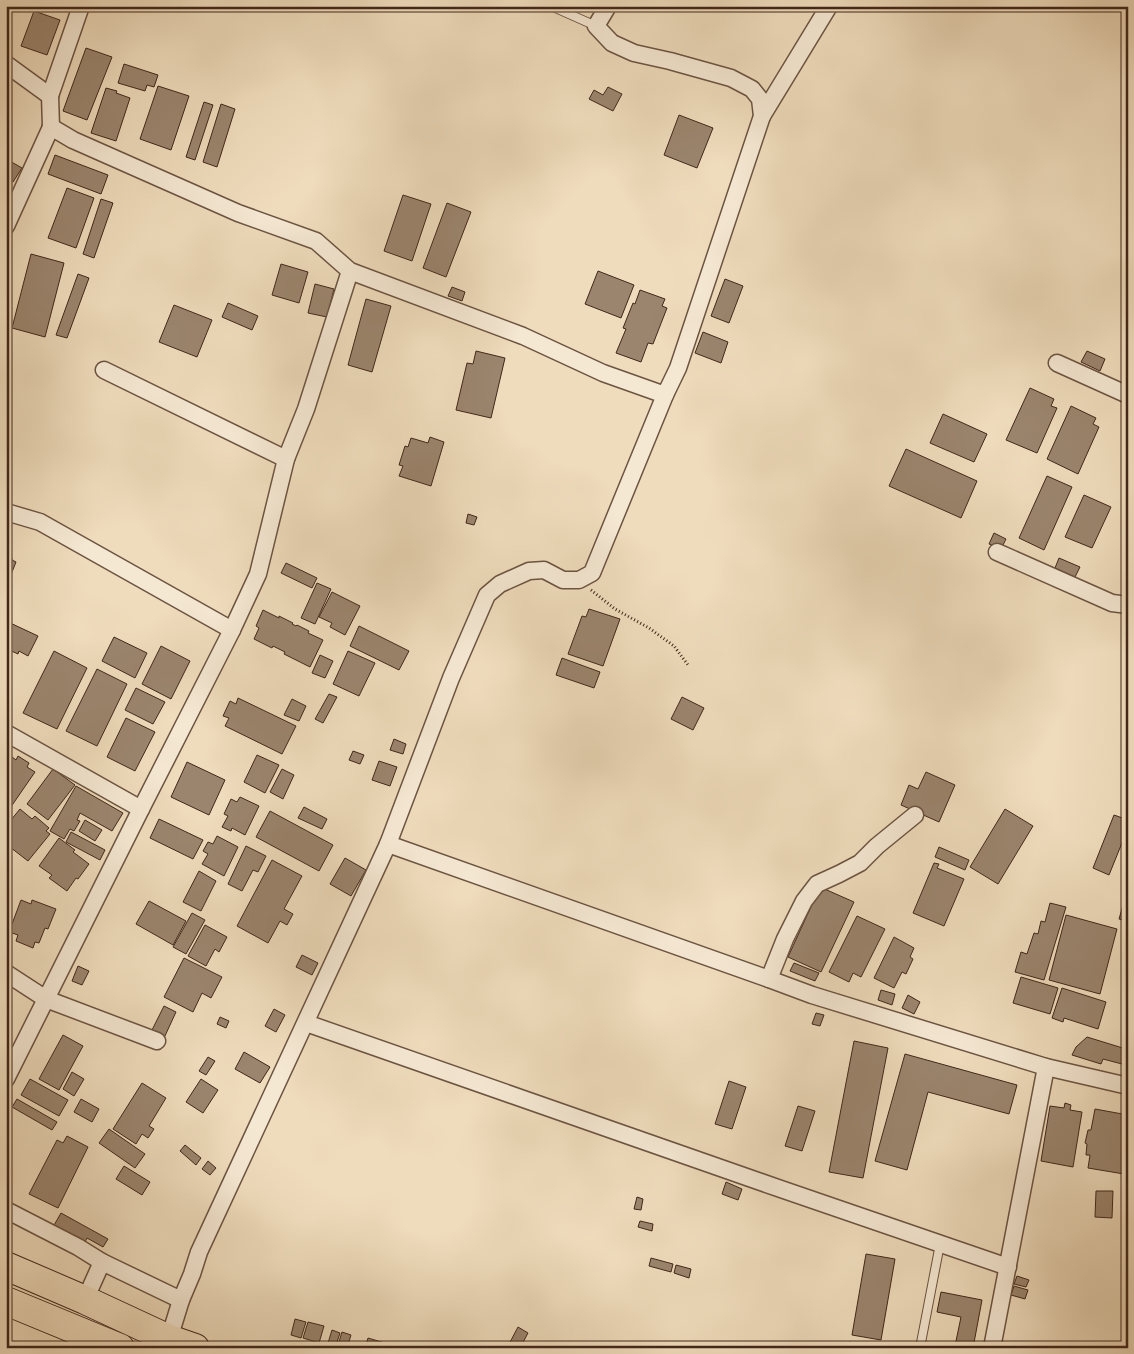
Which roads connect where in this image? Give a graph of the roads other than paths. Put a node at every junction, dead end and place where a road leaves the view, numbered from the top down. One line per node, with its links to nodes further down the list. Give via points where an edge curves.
1 (81, 6): 7 (street)
2 (551, 6): 5 (lane)
3 (608, 6): 5 (street)
4 (830, 6): 8 (street)
5 (596, 26): 8 (street, via 612,43 634,53 732,78 752,89 760,99)
6 (6, 64): 7 (street)
7 (50, 96): 9 (street)
8 (762, 116): 14 (street, via 678,368)
9 (51, 127): 10 (street); 11 (street, via 73,140 238,213 316,241)
10 (6, 226)
11 (350, 271): 14 (street, via 523,336 603,373); 16 (street, via 306,409)
12 (1057, 363): 15 (street)
13 (104, 370): 16 (street)
14 (665, 395): 24 (street, via 592,573 579,580 563,580 544,570 529,571 500,584 487,595 450,678)
15 (1128, 395)
16 (286, 459): 20 (street, via 258,574)
17 (6, 512): 20 (street, via 40,522)
18 (997, 552): 19 (street, via 1112,603)
19 (1128, 605)
20 (232, 630): 22 (street)
21 (6, 733): 22 (street)
22 (141, 808): 27 (street)
23 (915, 815): 26 (street, via 860,863 818,884 800,908)
24 (388, 844): 26 (street); 28 (street)
25 (6, 973): 27 (street)
26 (768, 978): 30 (street, via 812,995)
27 (46, 999): 29 (street); 31 (street)
28 (306, 1023): 34 (street); 39 (street, via 199,1252)
29 (157, 1041)
30 (1046, 1067): 32 (street); 37 (street)
31 (6, 1079)
32 (1128, 1086)
33 (6, 1210): 35 (street)
34 (940, 1244): 37 (street); 44 (lane)
35 (102, 1262): 38 (street); 39 (street)
36 (6, 1266): 38 (highway)
37 (1008, 1267): 45 (street)
38 (86, 1300): 41 (highway)
39 (181, 1300): 41 (street)
40 (6, 1301): 42 (highway)
41 (169, 1339): 43 (highway)
42 (120, 1348)
43 (195, 1348)
44 (920, 1348)
45 (992, 1348)

